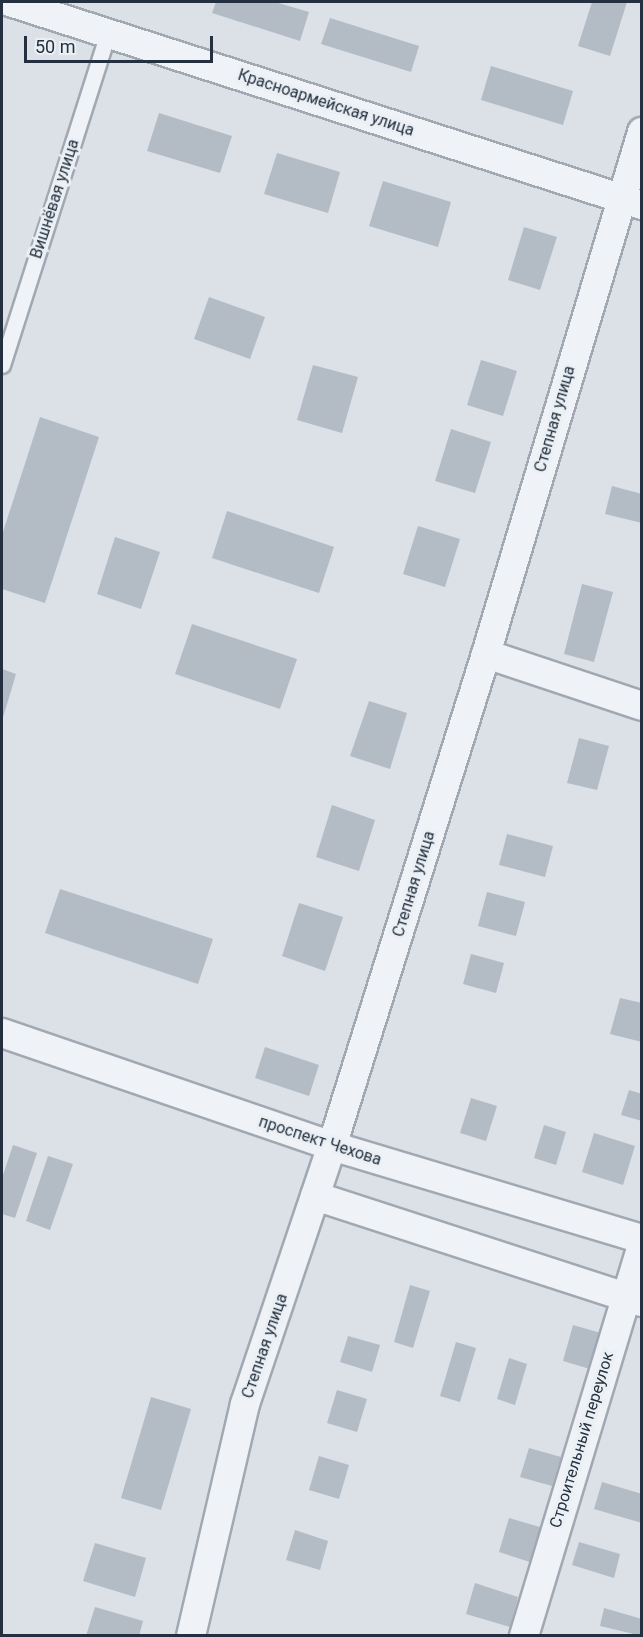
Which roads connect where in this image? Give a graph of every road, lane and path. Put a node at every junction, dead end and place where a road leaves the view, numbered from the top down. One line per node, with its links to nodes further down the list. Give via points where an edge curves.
1 (10, 2): 2 (street, Красноармейская улица)
2 (108, 33): 4 (street, Красноармейская улица); 5 (lane, Вишнёвая улица)
3 (642, 132): 4 (street, Степная улица)
4 (631, 202): 6 (street, Степная улица)
5 (2, 365)
6 (486, 654): 7 (street); 9 (street, Степная улица)
7 (642, 706)
8 (2, 1033): 9 (street, проспект Чехова)
9 (332, 1146): 10 (street, Степная улица); 11 (street, проспект Чехова)
10 (315, 1196): 12 (street); 13 (street, Степная улица, via 245,1404)
11 (642, 1242): 12 (street, Строительный переулок)
12 (633, 1300): 14 (street, Строительный переулок)
13 (190, 1635)
14 (524, 1635)

